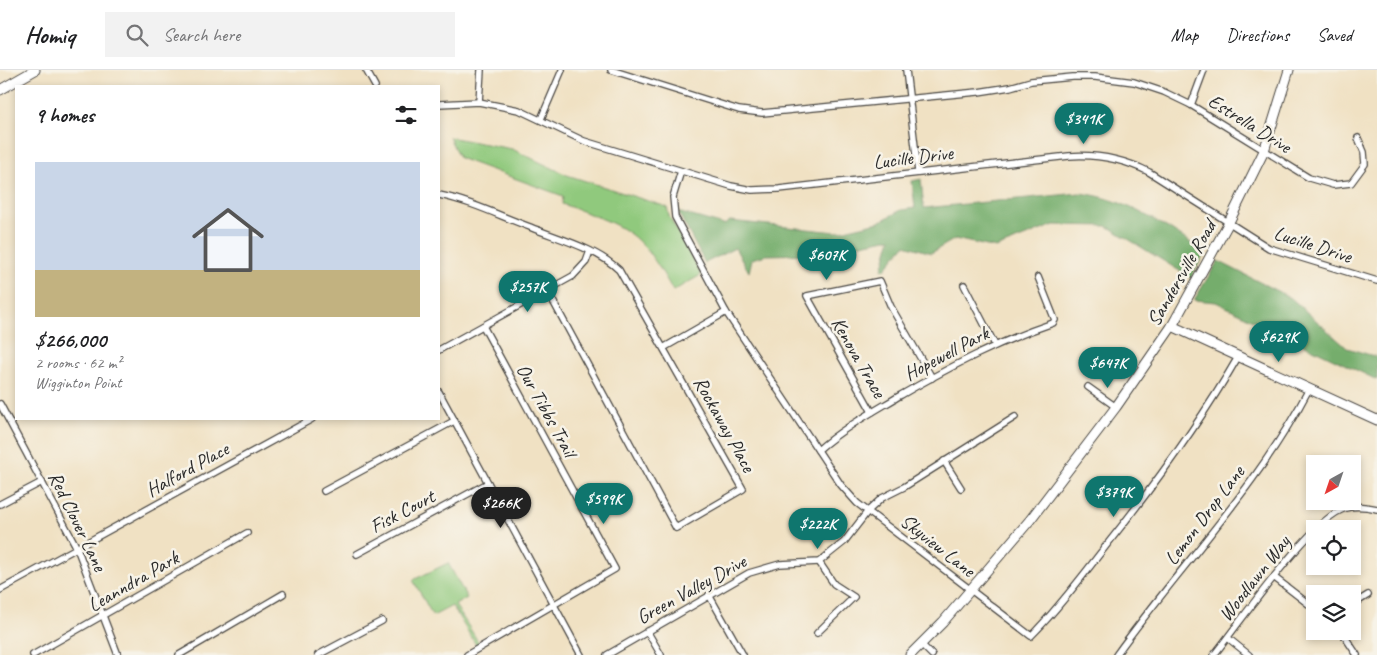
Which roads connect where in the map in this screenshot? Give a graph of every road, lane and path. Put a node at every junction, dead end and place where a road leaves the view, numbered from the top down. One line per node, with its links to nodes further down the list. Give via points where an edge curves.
1 (35, 70): 10 (street)
2 (366, 70): 9 (street)
3 (481, 70): 12 (street)
4 (562, 70): 15 (street)
5 (611, 70): 11 (street, Estrella Drive, via 751,112 789,112)
6 (906, 70): 11 (street)
7 (1204, 70): 14 (street)
8 (1289, 70): 17 (street, Sandersville Road)
9 (374, 85)
10 (0, 90)
11 (908, 99): 14 (street, Estrella Drive, via 996,90 1040,80 1095,77 1134,82); 19 (street)
12 (479, 102): 13 (street, Lucille Drive); 15 (street, Lucille Drive, via 520,110)
13 (440, 104)
14 (1191, 105): 17 (street, Estrella Drive)
15 (541, 119): 18 (street, Lucille Drive, via 584,141)
16 (1358, 138): 17 (street, Estrella Drive, via 1365,164 1352,183 1341,186 1309,178)
17 (1264, 151): 21 (street, Sandersville Road)
18 (681, 171): 19 (street, Lucille Drive, via 752,190); 27 (street, Skyview Lane, via 673,197 675,217)
19 (918, 172): 21 (street, Lucille Drive, via 1069,156 1106,157 1148,172)
20 (440, 195): 22 (street, Rockaway Place)
21 (1228, 224): 24 (street, Lucille Drive, via 1289,256); 29 (street, Sandersville Road)
22 (590, 251): 26 (street, via 586,262 573,276); 31 (street, Rockaway Place, via 609,260 619,270)
23 (1038, 277): 30 (street, Hopewell Park, via 1056,320)
24 (1377, 281)
25 (964, 285): 30 (street)
26 (547, 290): 28 (street); 31 (street, Rockaway Place, via 676,528 743,489)
27 (726, 312): 31 (street); 45 (street, Skyview Lane)
28 (483, 326): 32 (street); 66 (street, Our Tibbs Trail, via 615,569)
29 (1172, 326): 33 (street); 39 (street, Sandersville Road)
30 (995, 345): 34 (street, Hopewell Park)
31 (665, 347)
32 (440, 349)
33 (1238, 358): 36 (street); 60 (street, Skyview Lane, via 1173,459 1031,636)
34 (932, 378): 40 (street, Hopewell Park); 40 (street, Kenova Trace, via 891,307 880,281 807,296)
35 (1088, 387): 39 (street)
36 (1309, 389): 43 (street); 74 (street, Lemon Drop Lane, via 1232,509)
37 (440, 394): 44 (street)
38 (0, 404): 47 (street, Red Clover Lane)
39 (1116, 407): 60 (street, Sandersville Road, via 1030,520)
40 (872, 412): 45 (street, Hopewell Park)
41 (1015, 417): 46 (street)
42 (310, 420): 55 (street, Halford Place)
43 (1377, 420)
44 (454, 421): 48 (street); 50 (street)
45 (818, 450): 53 (street, Skyview Lane, via 841,486)
46 (944, 461): 49 (street); 53 (street, via 882,498)
47 (42, 482): 51 (street); 55 (street, Red Clover Lane)
48 (488, 483): 56 (street, Fisk Court); 66 (street)
49 (961, 488)
50 (324, 491)
51 (0, 504)
52 (1377, 509): 58 (street, Woodlawn Way, via 1346,508 1321,522)
53 (868, 511): 57 (street, via 844,542); 60 (street, Skyview Lane)
54 (247, 533): 67 (street, Leanndra Park)
55 (77, 548): 59 (street, Halford Place); 67 (street, Red Clover Lane)
56 (357, 554)
57 (819, 562): 62 (street, Green Valley Drive, via 780,564 756,570); 70 (street, via 834,584 854,597)
58 (1275, 578): 65 (street); 71 (street, Woodlawn Way)
59 (0, 590)
60 (969, 590): 73 (street, Sandersville Road)
61 (283, 594): 77 (street)
62 (709, 595): 69 (street, Green Valley Drive); 83 (street)
63 (1368, 595): 64 (street)
64 (1361, 599)
65 (1306, 602)
66 (554, 605): 79 (street, Our Tibbs Trail); 80 (street)
67 (102, 618): 75 (street, Leanndra Park); 76 (street, Red Clover Lane)
68 (382, 621): 78 (street)
69 (647, 631): 81 (street, Green Valley Drive); 82 (street)
70 (817, 633)
71 (1228, 638): 87 (street, Woodlawn Way); 88 (street)
72 (1347, 640): 89 (street)
73 (921, 644): 84 (street, Sandersville Road); 85 (street)
74 (1118, 652): 86 (street)
75 (33, 655)
76 (118, 655)
77 (179, 655)
78 (318, 655)
79 (467, 655)
80 (582, 655)
81 (607, 655)
82 (661, 655)
83 (743, 655)
84 (910, 655)
85 (932, 655)
86 (1127, 655)
87 (1214, 655)
88 (1249, 655)
89 (1358, 655)

